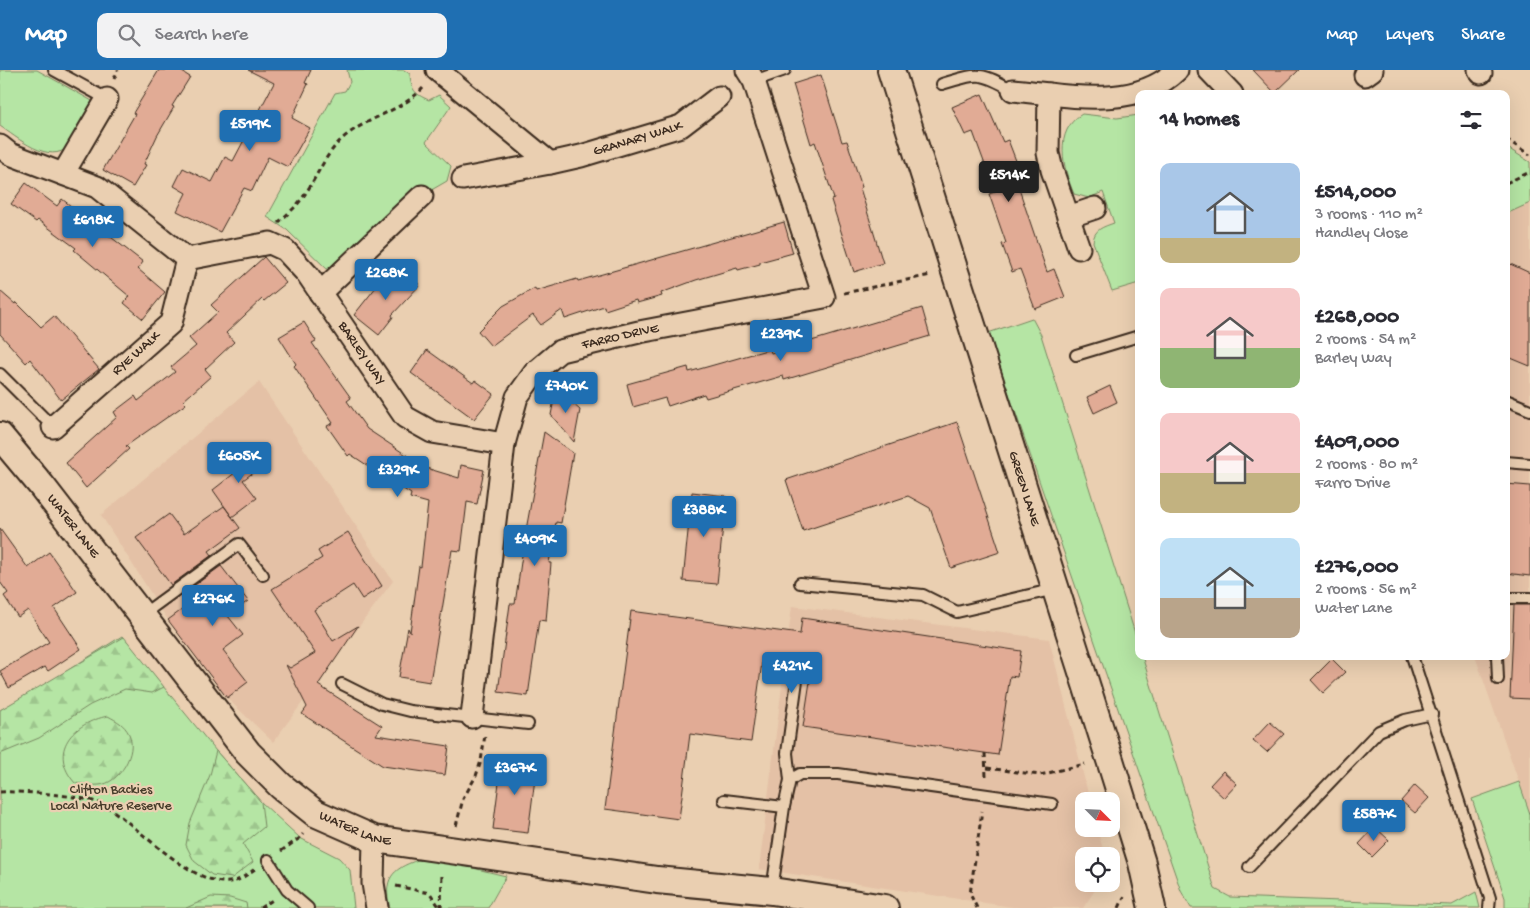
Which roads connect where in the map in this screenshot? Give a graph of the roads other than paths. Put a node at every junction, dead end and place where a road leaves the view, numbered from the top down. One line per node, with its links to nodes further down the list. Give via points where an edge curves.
1 (54, 70): 15 (lane)
2 (439, 70): 17 (street)
3 (785, 70): 7 (lane)
4 (890, 70): 38 (street, GREEN LANE)
5 (1177, 70): 10 (street)
6 (1209, 70): 11 (street)
7 (750, 76): 33 (street, FARRO DRIVE, via 824,297 639,332 560,351 535,372 518,397)
8 (942, 84): 9 (lane, via 976,74 990,77)
9 (1013, 90): 13 (street)
10 (1144, 90)
11 (1228, 90)
12 (1135, 93): 13 (street, via 1111,97)
13 (1049, 94): 22 (street, via 1048,153)
14 (719, 97): 17 (street, GRANARY WALK, via 681,126)
15 (107, 99): 18 (street)
16 (0, 146): 18 (street, via 10,154)
17 (550, 163): 19 (street, GRANARY WALK)
18 (63, 174): 24 (street, via 97,187)
19 (463, 179)
20 (422, 196): 25 (street)
21 (1094, 208): 22 (street)
22 (1068, 217): 23 (street)
23 (1079, 248)
24 (187, 259): 25 (street, BARLEY WAY, via 270,243 285,250); 31 (street, RYE WALK, via 171,323)
25 (320, 293): 33 (street, BARLEY WAY, via 405,417 432,432)
26 (1135, 337): 27 (lane)
27 (1076, 355)
28 (0, 374): 31 (lane)
29 (1510, 402): 30 (lane)
30 (1530, 410)
31 (52, 427)
32 (0, 436): 41 (street, WATER LANE)
33 (504, 444): 48 (street, FARRO DRIVE)
34 (1510, 462): 35 (lane)
35 (1530, 464)
36 (263, 575): 41 (lane, via 239,544)
37 (800, 583): 38 (lane, via 923,594 957,612)
38 (1056, 589): 57 (street, GREEN LANE)
39 (1510, 598): 40 (lane)
40 (1530, 598)
41 (141, 615): 54 (street, WATER LANE, via 248,753 281,786 315,813)
42 (1413, 660): 47 (lane)
43 (1497, 660): 45 (lane)
44 (798, 673): 50 (lane, via 787,754)
45 (1498, 679)
46 (342, 684): 48 (lane, via 382,704 410,711)
47 (1432, 714): 56 (lane, via 1405,720 1379,731); 64 (lane, via 1490,898)
48 (472, 717): 49 (lane)
49 (528, 724)
50 (790, 780): 52 (lane, via 800,774 838,774); 53 (lane)
51 (724, 800): 53 (lane)
52 (1052, 804)
53 (784, 807): 58 (lane)
54 (374, 839): 58 (street, WATER LANE, via 657,880); 60 (street, via 373,883)
55 (268, 860): 59 (lane, via 287,890)
56 (1249, 867)
57 (1147, 880): 62 (street, GREEN LANE); 63 (street)
58 (772, 891): 61 (street, WATER LANE)
59 (308, 908)
60 (377, 908)
61 (885, 908)
62 (1152, 908)
63 (1170, 908)
64 (1489, 908)

